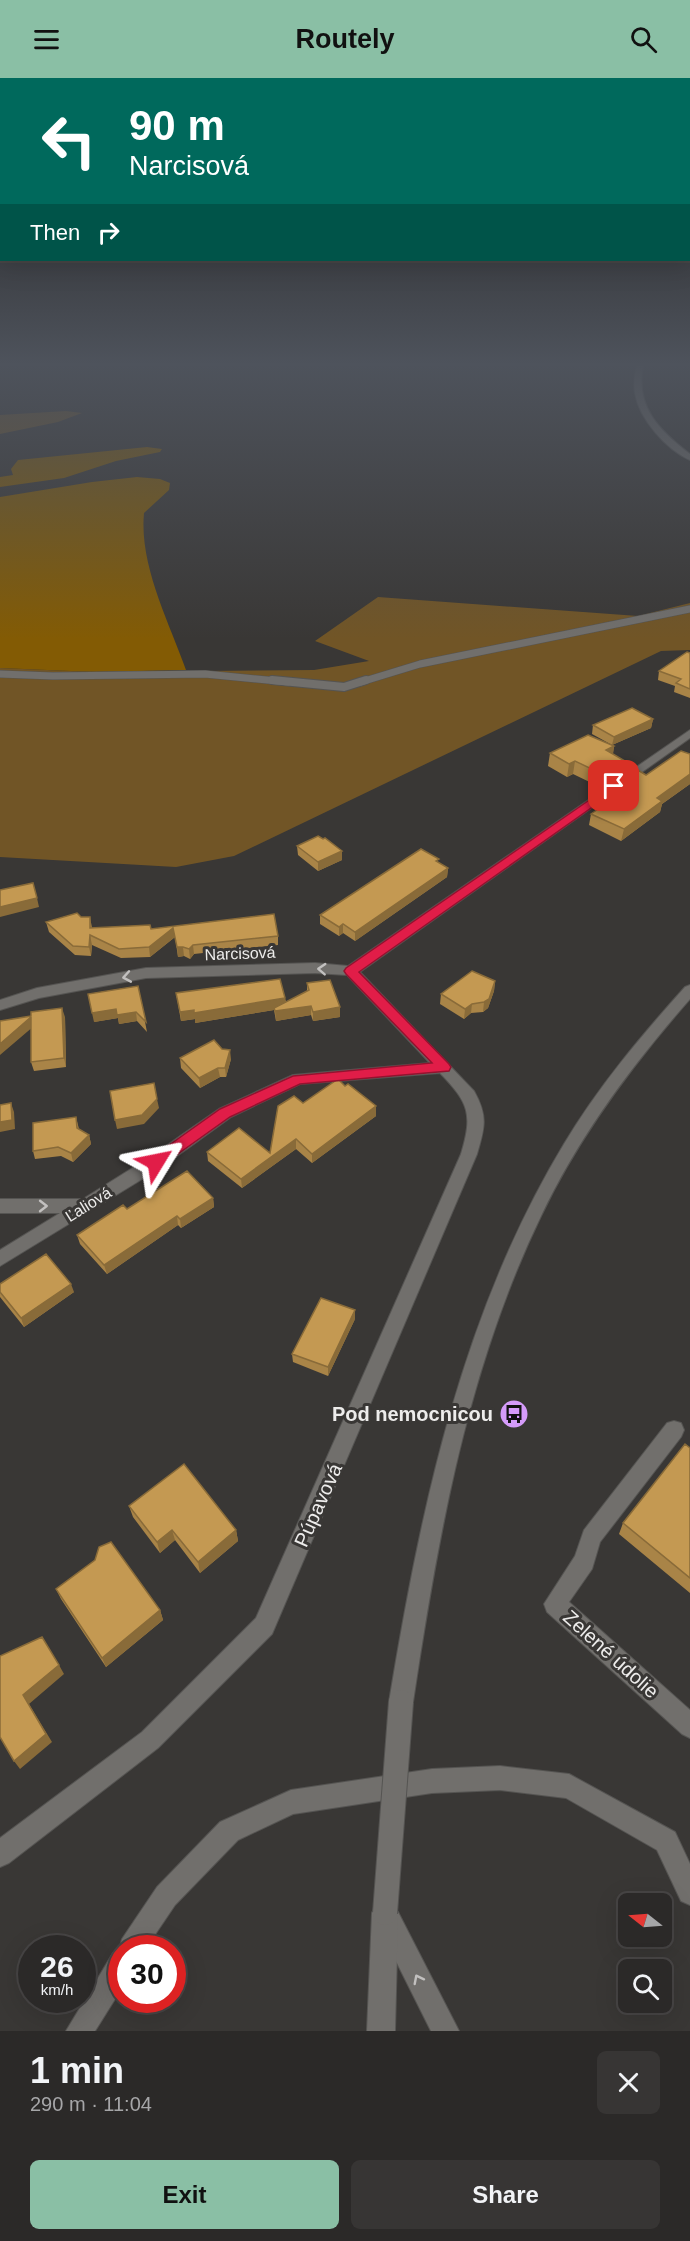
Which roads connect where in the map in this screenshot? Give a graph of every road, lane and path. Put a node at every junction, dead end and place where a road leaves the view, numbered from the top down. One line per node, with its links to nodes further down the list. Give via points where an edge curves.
1 (690, 609): 2 (lane, via 420,664 344,687 205,674)
2 (0, 674)
3 (690, 733): 4 (street)
4 (351, 971): 6 (street, Narcisová, one-way to 6, via 315,968 146,973 37,993); 7 (street)
5 (690, 990): 15 (street, bridge, via 631,1060 569,1149 514,1256 471,1369 440,1480 420,1574 401,1702)
6 (0, 1005)
7 (444, 1067): 9 (street, Ľaliová, via 298,1079 225,1113); 13 (street, Púpavová, via 475,1104 477,1125 469,1154 264,1626 150,1740)
8 (0, 1206): 9 (street, one-way to 9)
9 (86, 1206): 10 (street, Ľaliová)
10 (0, 1259)
11 (675, 1430): 12 (street, Zelené údolie, via 591,1537 584,1561 555,1604)
12 (690, 1726)
13 (0, 1854)
14 (690, 1890): 16 (street, via 666,1841 569,1786 500,1778 432,1781 291,1802 229,1831 166,1896)
15 (385, 1913): 19 (street); 20 (street, one-way to 15)
16 (140, 1935)
17 (108, 1985): 18 (street)
18 (80, 2031)
19 (381, 2031)
20 (445, 2031)

